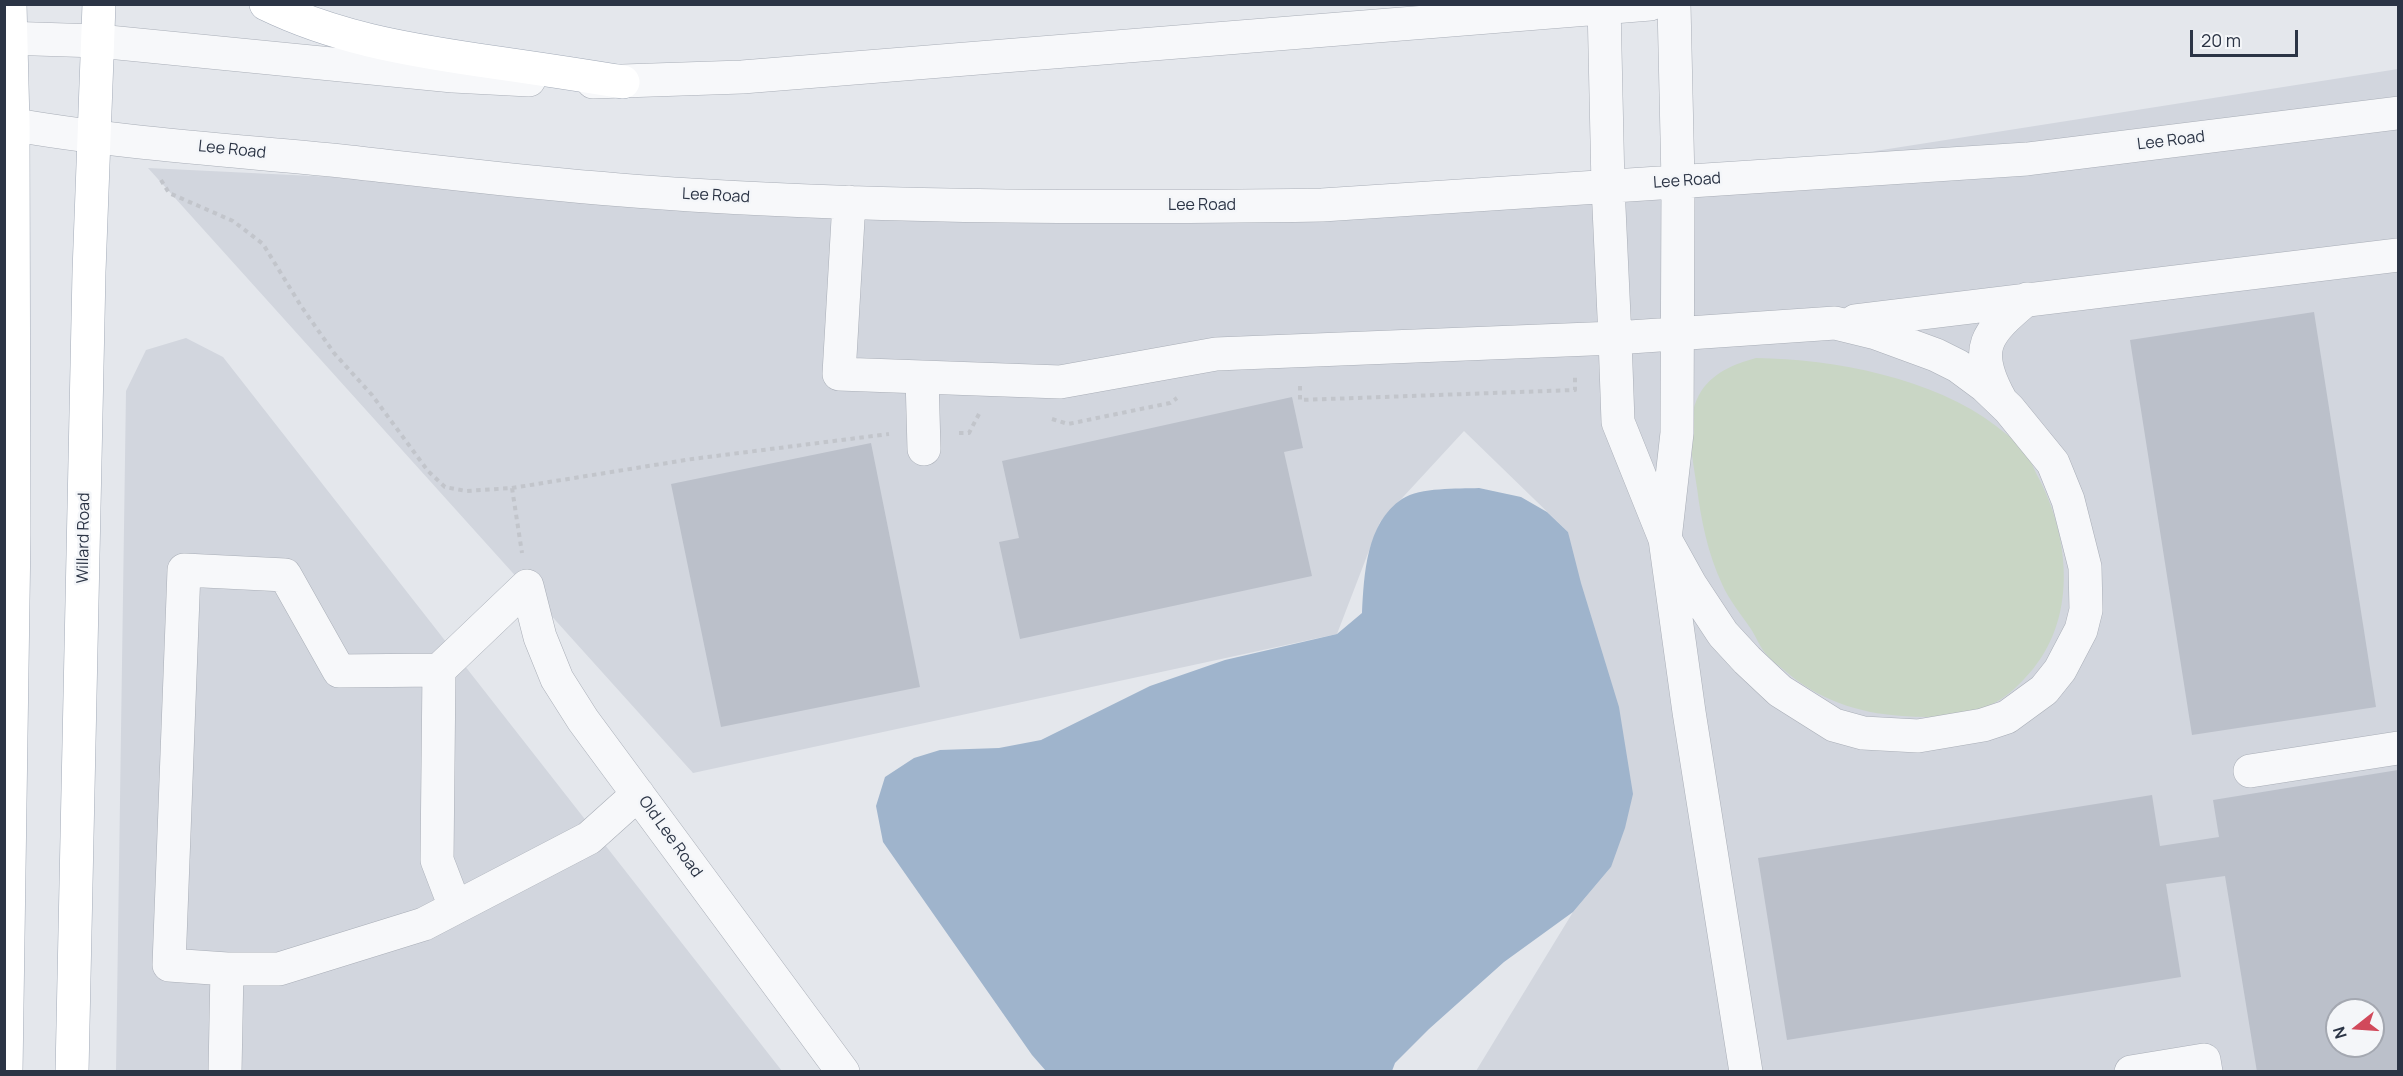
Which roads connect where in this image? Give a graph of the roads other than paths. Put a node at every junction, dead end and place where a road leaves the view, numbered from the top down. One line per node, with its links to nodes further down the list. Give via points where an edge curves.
1 (10, 4): 9 (main road)
2 (99, 4): 10 (main road, Willard Road)
3 (266, 4): 11 (main road, via 300,21 404,49)
4 (1446, 4): 8 (street)
5 (1650, 4): 7 (street)
6 (1674, 4): 15 (street)
7 (1604, 6): 8 (street); 16 (street)
8 (1403, 24): 11 (street, via 753,76)
9 (7, 38): 10 (street); 13 (main road)
10 (98, 41): 11 (street, via 453,76); 14 (main road, Willard Road)
11 (623, 82)
12 (2398, 112): 15 (street, Lee Road, via 2028,159)
13 (9, 124): 14 (street, Lee Road); 33 (main road, via 14,534)
14 (95, 136): 17 (street, Lee Road, via 519,182); 34 (main road, Willard Road)
15 (1678, 182): 16 (street, Lee Road); 21 (street)
16 (1608, 186): 17 (street, Lee Road, via 1322,205); 22 (street)
17 (849, 202): 23 (street, via 839,374)
18 (2398, 255): 19 (street)
19 (2027, 299): 20 (street); 24 (street, via 1996,325 1988,342 1988,377)
20 (1835, 323): 21 (street); 24 (street, via 1886,336 1936,355 1958,366)
21 (1677, 333): 22 (street); 26 (street, via 1677,433)
22 (1614, 338): 23 (street, via 1216,354 1060,382); 26 (street, via 1618,422)
23 (922, 377): 25 (street)
24 (2000, 401): 26 (street, via 2035,439 2057,472 2081,545 2086,610 2060,670 2044,690 2007,717 1918,736 1863,733 1834,725 1780,691 1723,634)
25 (924, 441)
26 (1665, 539): 37 (street)
27 (439, 670): 30 (street, Old Lee Road, via 527,586 540,637 557,679); 31 (street, via 437,860); 32 (street, via 339,671 285,575 184,570 169,965)
28 (2398, 748): 29 (street)
29 (2250, 771)
30 (638, 794): 31 (street, via 589,838); 36 (street, Old Lee Road)
31 (455, 907): 32 (street, via 424,924 279,969)
32 (227, 969): 35 (street)
33 (6, 1071)
34 (72, 1071)
35 (225, 1071)
36 (843, 1071)
37 (1746, 1071)
38 (2131, 1071): 39 (street, via 2204,1060)
39 (2206, 1071)

